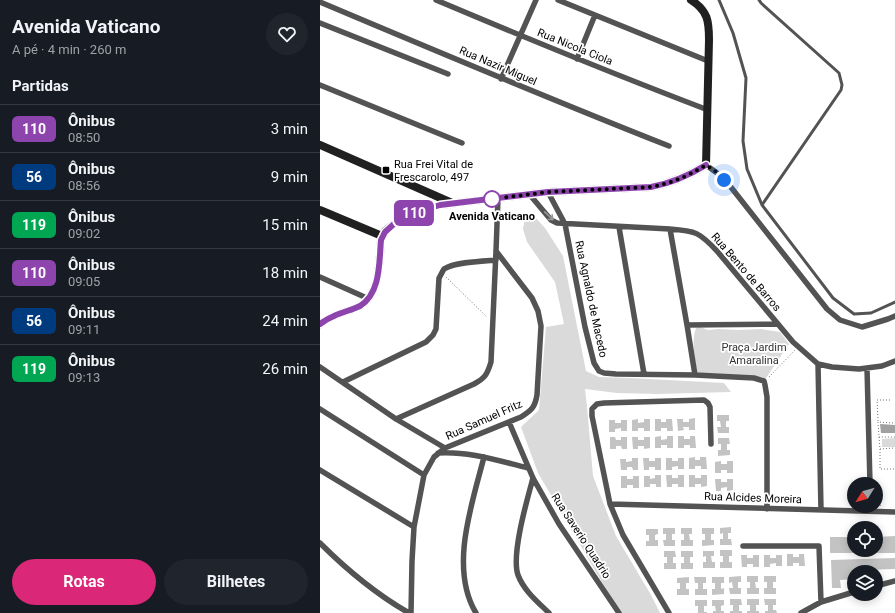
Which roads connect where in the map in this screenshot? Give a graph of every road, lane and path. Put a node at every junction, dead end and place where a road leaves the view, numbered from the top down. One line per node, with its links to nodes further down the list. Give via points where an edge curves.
1 (436, 0): 10 (street, Rua Nicola Ciola)
2 (536, 0): 10 (street)
3 (558, 0): 8 (street)
4 (691, 0): 12 (street, via 707,17)
5 (719, 0): 25 (lane, via 733,33 746,78 742,141 747,169)
6 (759, 0): 25 (lane, via 838,73 842,84 841,90)
7 (320, 2): 14 (street, Rua Nazir Miguel)
8 (595, 15): 11 (street); 12 (street)
9 (320, 24): 13 (street)
10 (520, 36): 11 (street, Rua Nicola Ciola); 14 (street)
11 (576, 59): 16 (street, Rua Nicola Ciola)
12 (708, 61): 16 (street)
13 (448, 74)
14 (501, 79): 19 (street, Rua Nazir Miguel)
15 (320, 85): 17 (street)
16 (708, 110): 20 (street)
17 (462, 144)
18 (320, 145): 24 (street)
19 (669, 146)
20 (706, 165): 21 (street, via 667,184 651,187); 37 (street, via 730,186 826,309 840,320 862,327)
21 (548, 192): 22 (street); 27 (street)
22 (530, 195): 23 (street); 27 (street, Rua Bento de Barros, one-way to 27, via 551,220)
23 (498, 198): 24 (street); 31 (street)
24 (453, 203): 30 (street, via 407,215)
25 (762, 205): 36 (lane, via 833,298 854,314 871,313)
26 (320, 210): 30 (street)
27 (565, 224): 28 (street, Rua Bento de Barros); 47 (street, Rua Agnaldo de Macedo, via 594,363 604,373)
28 (619, 227): 29 (street, Rua Bento de Barros); 47 (street)
29 (670, 229): 40 (street, Rua Bento de Barros, via 687,230 706,239); 41 (street)
30 (382, 236): 35 (street, via 379,271 375,288)
31 (496, 251): 32 (street); 54 (street, Rua Samuel Fritz, via 532,298 541,326 536,404 521,417)
32 (496, 260): 33 (street, via 456,265); 38 (street)
33 (442, 272): 38 (path); 49 (street, via 439,278 436,329 433,335 426,342)
34 (320, 277): 35 (street)
35 (369, 298): 39 (street, via 359,306 332,316)
36 (895, 302)
37 (895, 316)
38 (493, 322): 53 (street, via 491,362 482,380)
39 (320, 324)
40 (777, 324): 41 (street); 42 (street, Rua Bento de Barros)
41 (687, 325): 48 (street)
42 (798, 347): 44 (street, Rua Bento de Barros); 50 (path)
43 (895, 361): 46 (street, Rua Bento de Barros)
44 (818, 364): 46 (street, Rua Bento de Barros, via 851,369); 74 (street)
45 (320, 367): 49 (street)
46 (867, 368): 69 (street)
47 (644, 374): 48 (street, Rua Agnaldo de Macedo)
48 (695, 375): 50 (street, Rua Agnaldo de Macedo, via 754,378)
49 (343, 382): 53 (street)
50 (764, 382): 72 (street, via 767,398)
51 (891, 400): 55 (path, via 877,400)
52 (320, 408): 68 (street)
53 (396, 419): 60 (street)
54 (509, 422): 60 (street, Rua Samuel Fritz); 65 (street, Rua Saverio Quadrio)
55 (878, 422): 56 (path); 57 (path)
56 (892, 423)
57 (879, 437): 58 (path); 62 (path)
58 (895, 437)
59 (711, 444): 71 (street, via 710,407 704,400 597,404 592,409 592,416)
60 (445, 448): 63 (street, Rua Samuel Fritz)
61 (894, 448): 62 (path)
62 (880, 449): 66 (path, via 880,469)
63 (438, 453): 64 (street, via 451,452); 68 (street, Rua Samuel Fritz)
64 (484, 457): 65 (street); 85 (street, via 470,510 465,542 466,587)
65 (528, 468): 70 (street, Rua Saverio Quadrio)
66 (895, 469)
67 (320, 470): 77 (street)
68 (424, 475): 77 (street, Rua Samuel Fritz)
69 (870, 477)
70 (533, 478): 86 (street, via 523,515 516,561 523,584); 87 (street, Rua Saverio Quadrio, via 559,524)
71 (610, 504): 72 (street, Rua Alcides Moreira); 88 (street, via 623,535)
72 (767, 509): 74 (street, Rua Alcides Moreira)
73 (847, 509): 74 (street, Rua Alcides Moreira)
74 (821, 510)
75 (883, 511): 76 (street, Rua Alcides Moreira)
76 (895, 512)
77 (414, 527): 84 (street, Rua Samuel Fritz)
78 (320, 543): 84 (street, via 358,579)
79 (743, 546): 83 (street, via 820,546)
80 (895, 581): 81 (street)
81 (883, 584)
82 (847, 594): 83 (street)
83 (821, 602): 89 (street)
84 (410, 613)
85 (476, 613)
86 (549, 613)
87 (619, 613)
88 (669, 613)
89 (801, 613)

